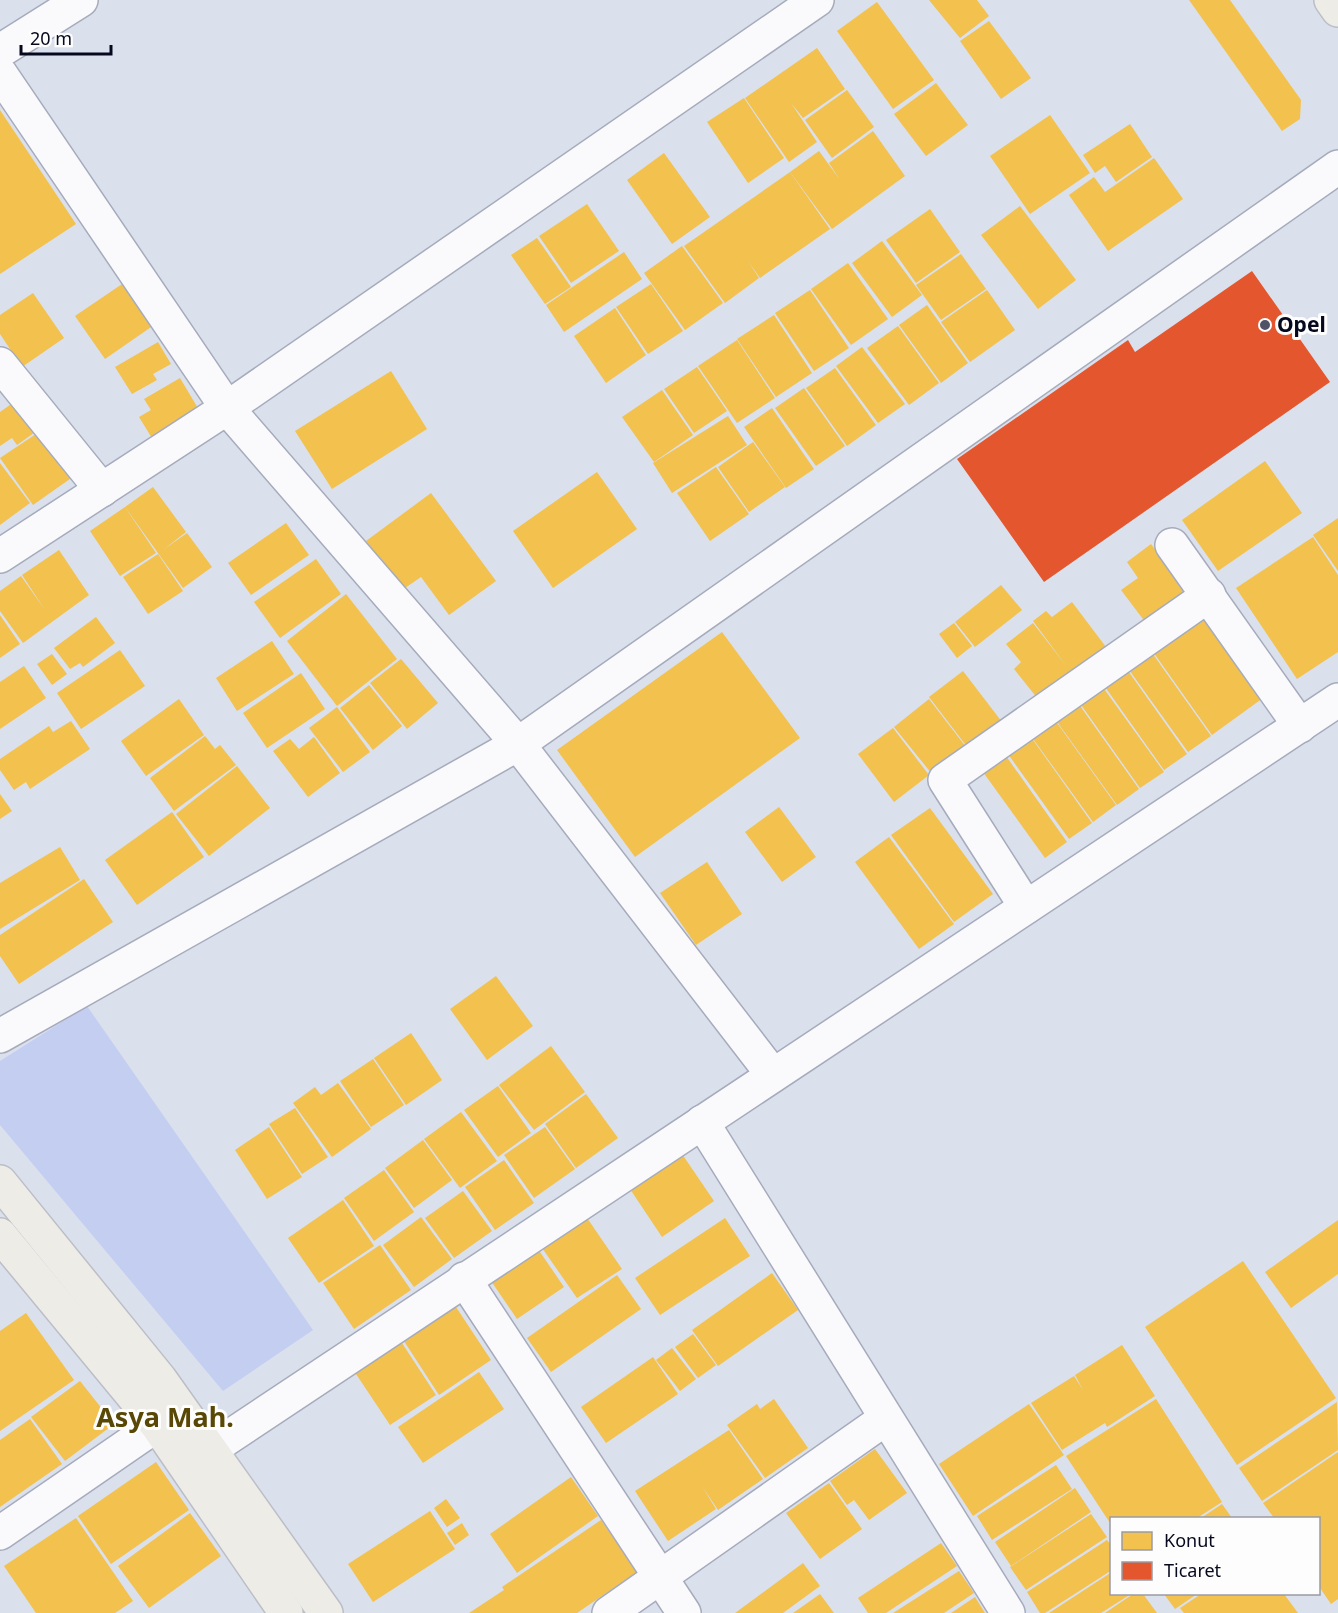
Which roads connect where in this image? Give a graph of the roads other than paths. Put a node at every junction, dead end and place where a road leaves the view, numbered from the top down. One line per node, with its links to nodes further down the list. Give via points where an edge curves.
1 (80, 0): 5 (street)
2 (817, 0): 9 (street)
3 (1330, 0): 4 (main road)
4 (1338, 10)
5 (0, 51)
6 (0, 73): 9 (street)
7 (1338, 167): 16 (street)
8 (0, 364): 10 (street)
9 (227, 408): 10 (street); 16 (street)
10 (102, 490): 12 (street)
11 (1172, 545): 13 (street)
12 (0, 556)
13 (1209, 596): 15 (street); 17 (street, via 945,780)
14 (1338, 700): 15 (street)
15 (1300, 726): 17 (street)
16 (518, 744): 18 (street); 19 (street)
17 (1026, 907): 19 (street)
18 (0, 1036)
19 (772, 1075): 20 (street)
20 (702, 1122): 23 (street); 24 (street)
21 (0, 1182): 26 (main road, via 160,1379)
22 (0, 1235): 25 (main road)
23 (464, 1279): 26 (street); 28 (street)
24 (885, 1419): 28 (street); 33 (street)
25 (157, 1425): 27 (street); 29 (main road)
26 (211, 1449): 30 (main road)
27 (0, 1533)
28 (661, 1578): 31 (street); 32 (street)
29 (286, 1613)
30 (326, 1613)
31 (609, 1613)
32 (684, 1613)
33 (1008, 1613)

